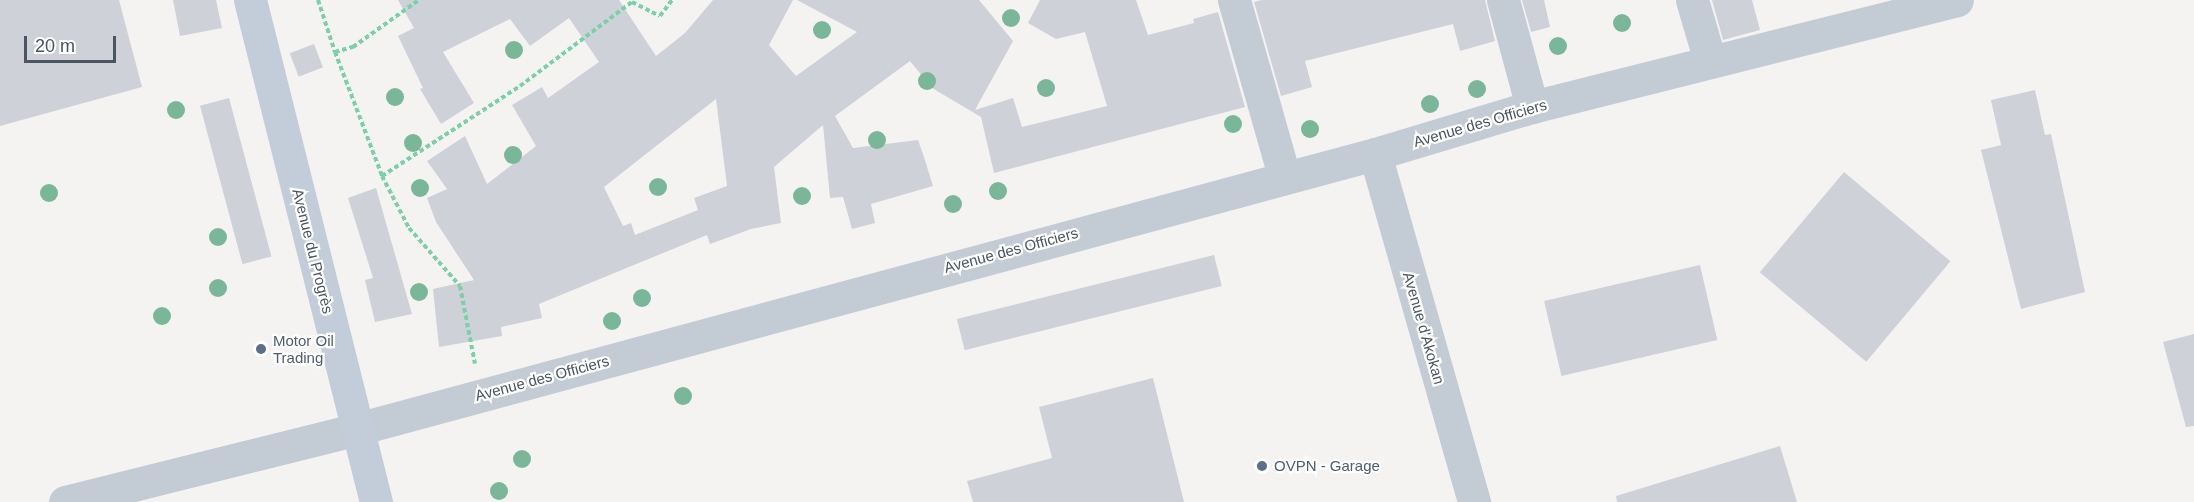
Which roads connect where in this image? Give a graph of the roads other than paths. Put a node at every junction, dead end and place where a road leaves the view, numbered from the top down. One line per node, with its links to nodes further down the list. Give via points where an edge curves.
1 (250, 0): 10 (street, Avenue du Progrès)
2 (1234, 0): 9 (street)
3 (1503, 0): 7 (street)
4 (1692, 0): 6 (street)
5 (1957, 0): 6 (street, Avenue des Officiers)
6 (1710, 62): 7 (street, Avenue des Officiers)
7 (1532, 107): 8 (street, Avenue des Officiers)
8 (1375, 154): 9 (street, Avenue des Officiers); 13 (street, Avenue d'Akokan)
9 (1284, 176): 10 (street, Avenue des Officiers)
10 (357, 429): 11 (street, Avenue des Officiers); 12 (street, Avenue du Progrès)
11 (65, 502)
12 (376, 502)
13 (1474, 502)

